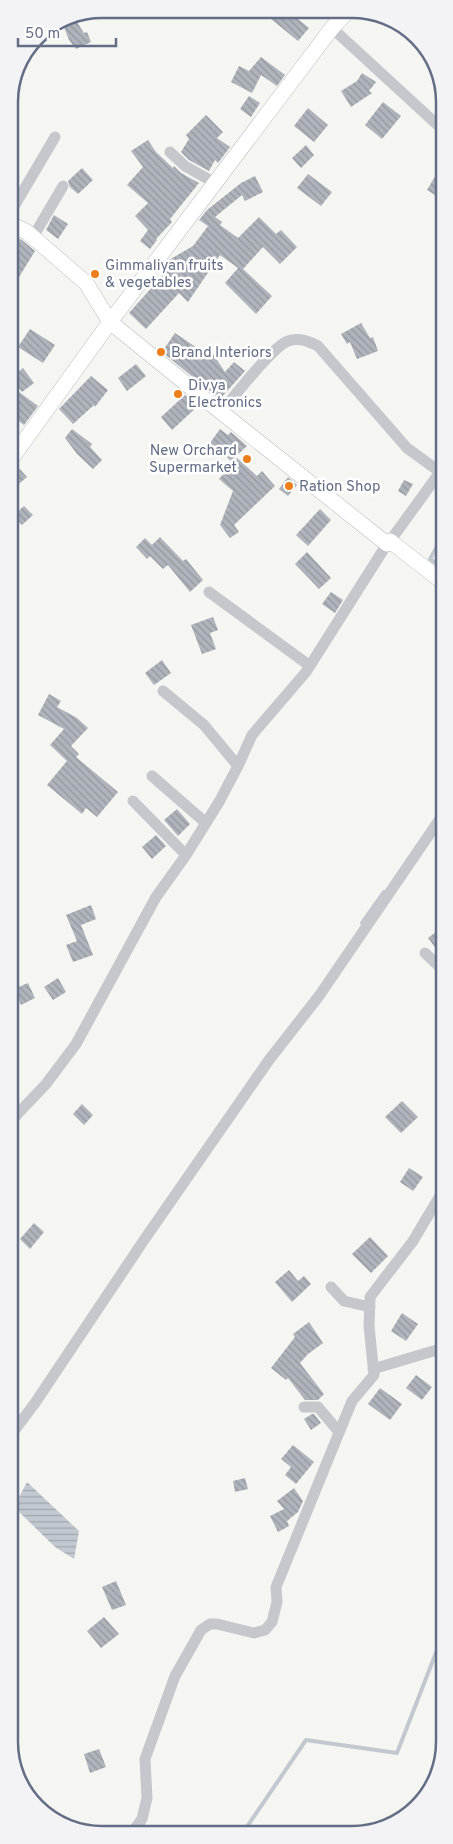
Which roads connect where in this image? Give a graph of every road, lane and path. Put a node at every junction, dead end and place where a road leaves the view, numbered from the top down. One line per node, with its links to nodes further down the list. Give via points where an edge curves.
1 (341, 18): 2 (main road)
2 (332, 28): 3 (street); 6 (main road)
3 (436, 124)
4 (55, 137): 8 (street)
5 (170, 152): 6 (street, via 185,166)
6 (215, 183): 11 (main road)
7 (63, 186): 10 (street)
8 (18, 200)
9 (18, 227): 10 (main road)
10 (33, 237): 11 (main road, via 86,283)
11 (110, 322): 12 (main road); 13 (main road)
12 (221, 412): 14 (street, via 273,352 287,341 304,339 318,346 407,448); 16 (main road)
13 (18, 450)
14 (436, 466)
15 (436, 478): 16 (street)
16 (389, 542): 17 (main road); 19 (street)
17 (436, 577)
18 (209, 592): 19 (street)
19 (310, 666): 21 (street, via 252,735)
20 (164, 691): 21 (street, via 204,725)
21 (238, 766): 24 (street)
22 (152, 776): 24 (street)
23 (133, 801): 26 (street)
24 (206, 824): 26 (street)
25 (436, 825): 36 (street, via 319,996 257,1076)
26 (186, 855): 29 (street, via 156,897 76,1044 46,1084)
27 (425, 953): 28 (street)
28 (435, 963)
29 (18, 1114)
30 (435, 1203): 32 (street, via 413,1240 370,1297)
31 (331, 1287): 32 (street, via 344,1301)
32 (370, 1307): 34 (street)
33 (435, 1349): 34 (street)
34 (373, 1369): 37 (street, via 374,1375 352,1401)
35 (304, 1407): 37 (street, via 318,1407)
36 (18, 1426)
37 (339, 1432): 38 (street, via 276,1587 278,1602 272,1622 264,1630 254,1633 210,1624 201,1630 175,1676 144,1759 147,1798 142,1819)
38 (136, 1827)

